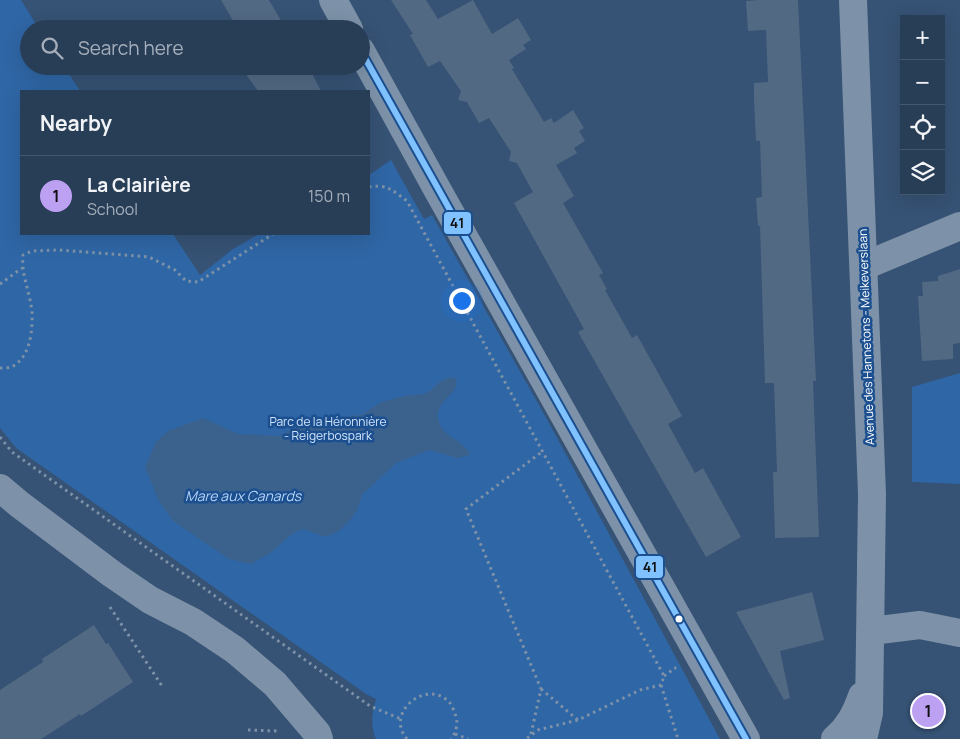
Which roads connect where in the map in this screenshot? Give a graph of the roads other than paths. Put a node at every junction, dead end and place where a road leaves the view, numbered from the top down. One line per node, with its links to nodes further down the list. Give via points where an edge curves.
1 (333, 0): 3 (street)
2 (853, 0): 6 (street, Avenue des Hannetons - Meikeverslaan)
3 (344, 20)
4 (370, 67): 12 (street)
5 (960, 226): 6 (street)
6 (864, 266): 8 (street, Avenue des Hannetons - Meikeverslaan, via 872,494)
7 (0, 488): 11 (street, via 135,590 235,650 275,684)
8 (871, 631): 9 (street, via 920,625); 10 (street, Avenue des Hannetons - Meikeverslaan)
9 (960, 633)
10 (870, 673): 13 (street, Avenue des Hannetons - Meikeverslaan, via 856,712 844,731); 14 (street, Avenue des Hannetons - Meikeverslaan, via 869,713)
11 (319, 739)
12 (746, 739)
13 (834, 739)
14 (863, 739)

